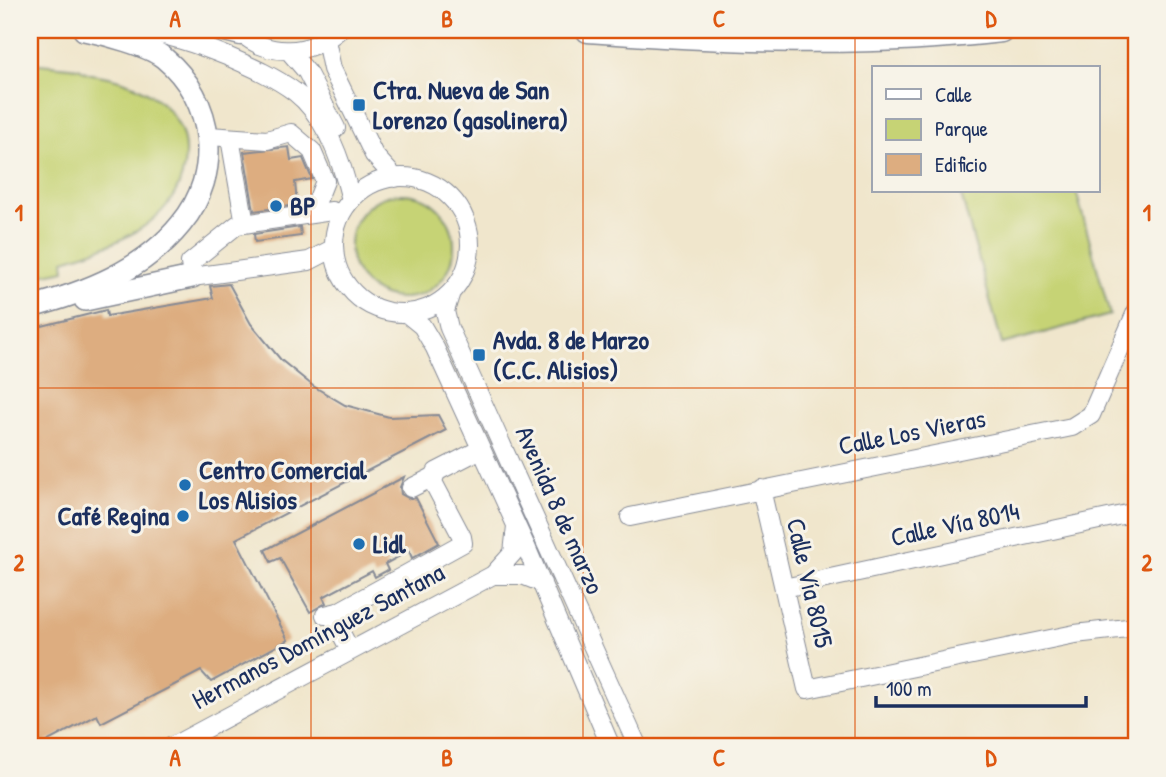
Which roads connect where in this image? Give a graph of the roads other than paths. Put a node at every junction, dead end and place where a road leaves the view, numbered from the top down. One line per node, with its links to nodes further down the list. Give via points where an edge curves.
1 (84, 30): 8 (main road, via 114,36 163,57 204,113)
2 (137, 30): 11 (street, via 157,32 266,73 297,93 319,120)
3 (588, 30): 4 (highway, via 748,39 869,39)
4 (1001, 30)
5 (236, 31): 7 (street, via 255,43)
6 (333, 35): 7 (street, via 309,48); 12 (street, via 332,69 374,155)
7 (289, 51): 13 (street, via 307,72 346,147 354,172)
8 (209, 136): 9 (street); 21 (main road, via 202,188 194,207 166,240 115,277)
9 (230, 138): 10 (street, via 267,140 291,133); 15 (street)
10 (312, 150): 11 (street); 14 (street, via 325,181)
11 (339, 157): 13 (street)
12 (395, 178): 13 (street, via 374,183); 20 (street, via 419,179 441,189 457,206 467,227 470,250 464,273)
13 (349, 203): 14 (street); 16 (street, via 335,230)
14 (312, 214): 15 (street)
15 (245, 224): 19 (street, via 237,225 190,263)
16 (334, 248): 17 (street); 18 (street)
17 (309, 261): 18 (street); 19 (street)
18 (339, 271): 23 (street, via 365,303)
19 (192, 277): 21 (main road)
20 (451, 292): 23 (street, via 438,303); 37 (street, Avenida 8 de marzo, via 445,311 449,328)
21 (32, 307)
22 (1136, 312): 24 (street, Calle Los Vieras)
23 (406, 313): 25 (street, Avenida 8 de marzo, via 422,326 435,348)
24 (1131, 338): 28 (street, Calle Los Vieras, via 1091,415 1072,427)
25 (481, 449): 26 (street); 31 (street, Avenida 8 de marzo)
26 (435, 476): 27 (street); 36 (street, via 433,482 463,542 329,614)
27 (411, 488)
28 (761, 489): 30 (street, Calle Los Vieras); 34 (street, Calle Vía 8015)
29 (1136, 512): 34 (street, Calle Vía 8014)
30 (630, 517)
31 (516, 526): 32 (street, Hermanos Domínguez Santana, via 513,553); 33 (street, Avenida 8 de marzo)
32 (493, 575): 33 (street, via 522,575); 36 (street, Hermanos Domínguez Santana)
33 (542, 583): 39 (street, Avenida 8 de marzo)
34 (784, 588): 35 (street, Calle Vía 8015, via 807,689 1075,634)
35 (1136, 627)
36 (350, 650): 38 (street, Hermanos Domínguez Santana)
37 (629, 730): 39 (street); 40 (street, Avenida 8 de marzo)
38 (171, 747)
39 (613, 747)
40 (638, 747)

